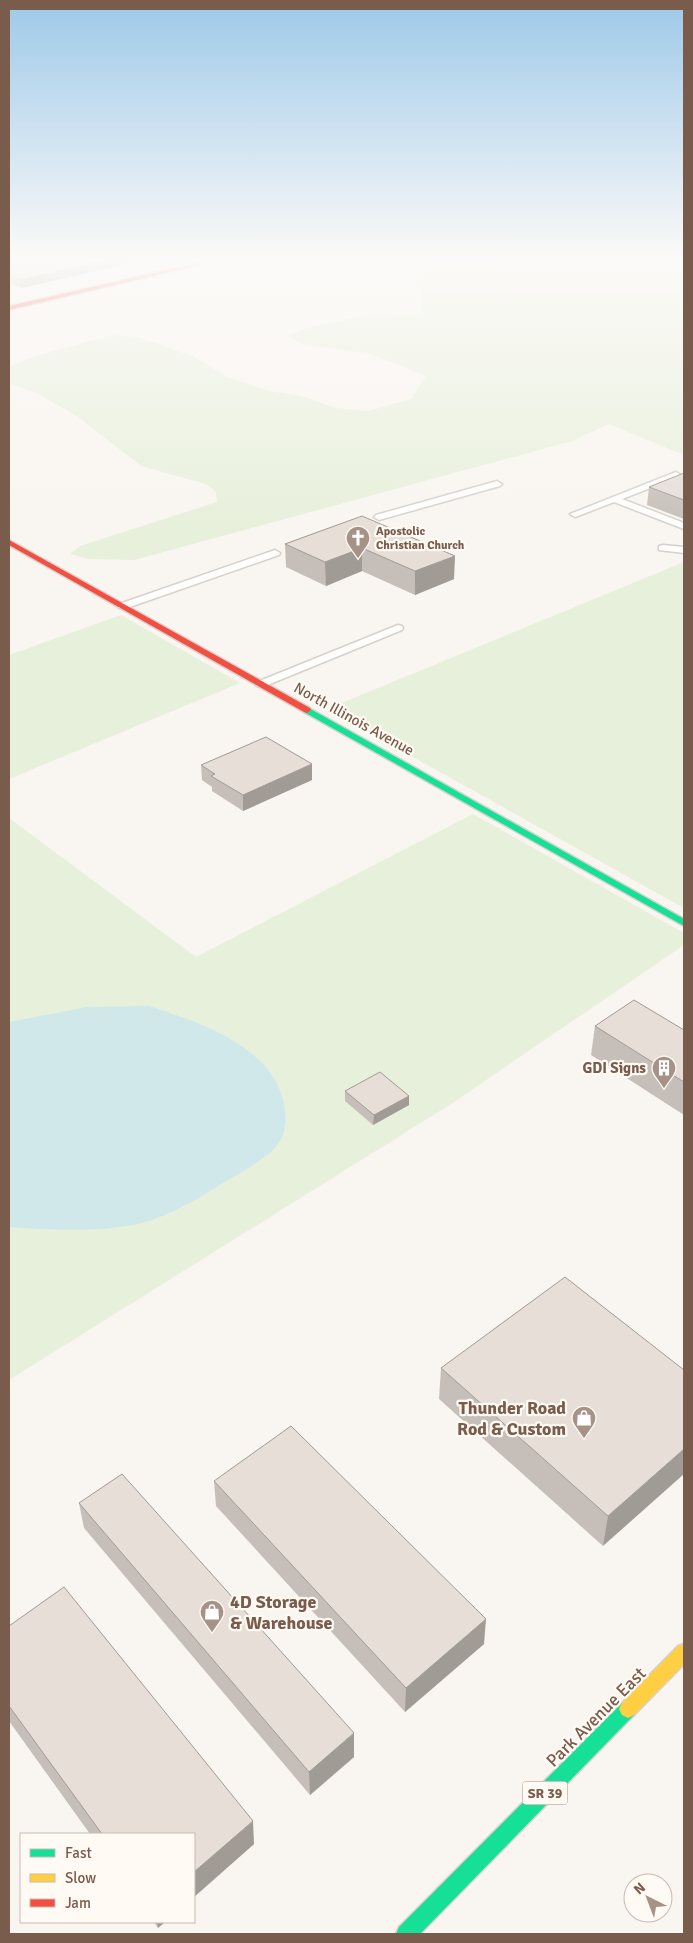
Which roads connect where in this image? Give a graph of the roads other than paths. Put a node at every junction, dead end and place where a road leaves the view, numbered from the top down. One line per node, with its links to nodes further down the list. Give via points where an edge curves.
1 (676, 475): 3 (lane)
2 (497, 484): 5 (lane)
3 (614, 499): 4 (lane); 6 (lane)
4 (575, 514)
5 (378, 517)
6 (684, 526)
7 (9, 542): 11 (street, North Illinois Avenue)
8 (663, 548): 9 (lane)
9 (684, 550)
10 (275, 553): 11 (lane)
11 (123, 606): 13 (street, North Illinois Avenue)
12 (398, 628): 13 (lane)
13 (261, 684): 14 (street, North Illinois Avenue)
14 (684, 922)
15 (684, 1652): 16 (street, Park Avenue East / SR 39)
16 (406, 1934)

